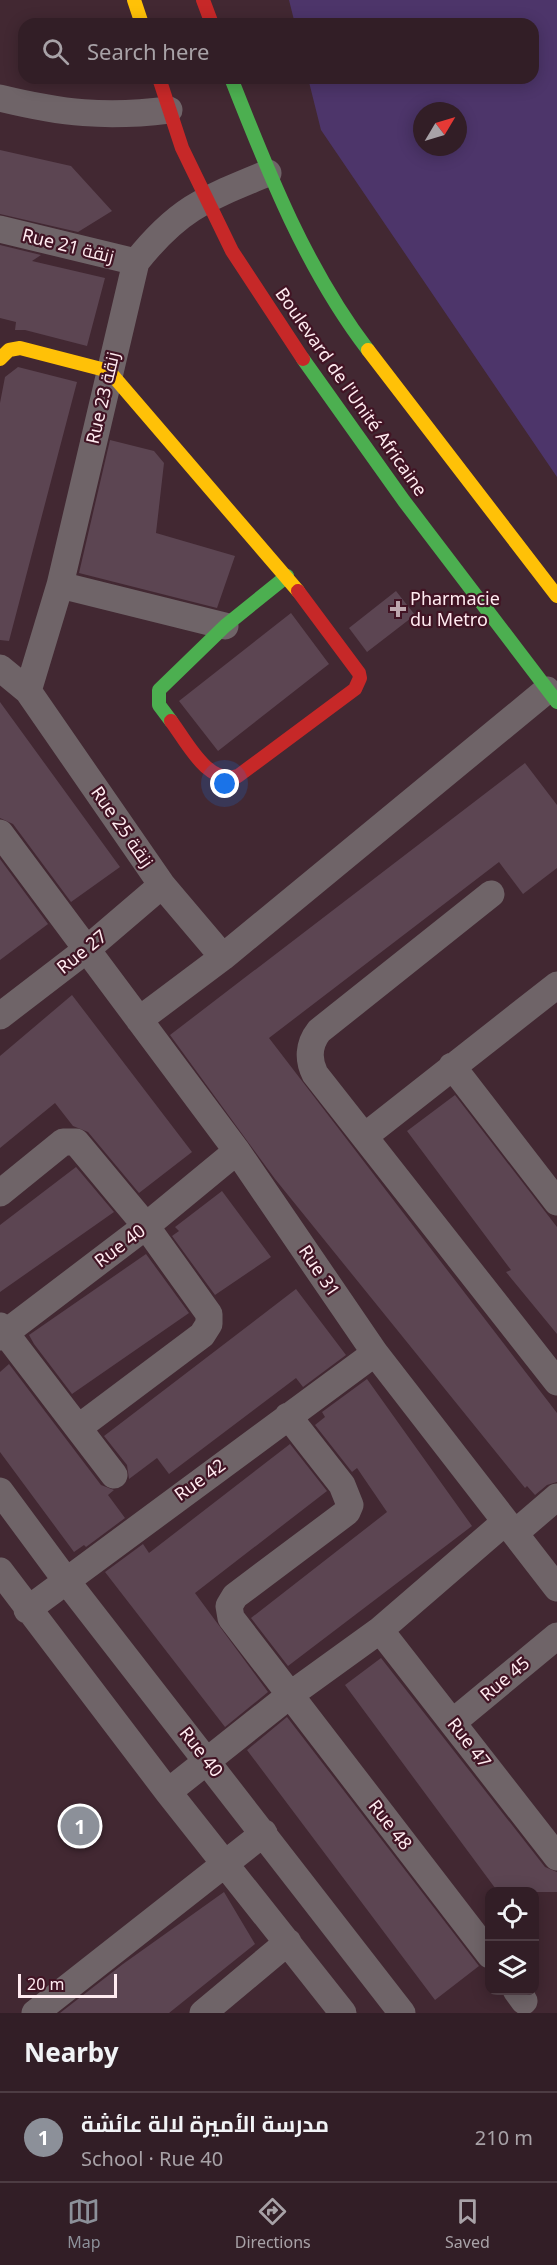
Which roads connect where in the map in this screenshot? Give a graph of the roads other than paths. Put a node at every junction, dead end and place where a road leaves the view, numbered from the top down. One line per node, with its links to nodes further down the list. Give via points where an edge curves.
1 (134, 0): 3 (main road)
2 (203, 0): 4 (main road)
3 (140, 18)
4 (210, 18)
5 (161, 84): 8 (main road, Boulevard de l'Unité Africaine)
6 (233, 84): 9 (main road)
7 (0, 98): 8 (street, via 80,114)
8 (169, 110): 10 (main road, Boulevard de l'Unité Africaine, via 182,148)
9 (268, 173): 10 (street, Rue 23 زنقة); 17 (main road, via 318,274 363,343)
10 (208, 198): 12 (street, Rue 23 زنقة, via 186,210 159,233); 21 (main road, Boulevard de l'Unité Africaine, via 232,251 321,386)
11 (0, 229): 12 (street, Rue 21 زنقة)
12 (136, 262): 14 (street, Rue 23 زنقة)
13 (0, 359): 14 (main road, via 9,350 20,348)
14 (109, 371): 15 (main road); 16 (street, Rue 23 زنقة)
15 (287, 576): 18 (main road); 18 (main road, via 360,678 355,689 229,779 212,774 159,705 158,698 159,690)
16 (60, 585): 18 (street); 20 (street, Rue 23 زنقة)
17 (557, 596)
18 (225, 626)
19 (0, 668): 20 (street, Rue 25 زنقة)
20 (28, 691): 23 (street, Rue 25 زنقة)
21 (552, 696): 26 (street)
22 (0, 833): 25 (street, Rue 31)
23 (162, 885): 25 (street, Rue 27); 26 (street, Rue 25 زنقة)
24 (490, 894): 31 (street, via 314,1037 310,1054 315,1074)
25 (86, 950): 28 (street, Rue 27); 29 (street, Rue 31)
26 (223, 957): 29 (street)
27 (557, 985): 30 (street)
28 (4, 1004)
29 (139, 1020): 32 (street, Rue 31)
30 (452, 1066): 31 (street); 34 (street)
31 (365, 1136): 38 (street)
32 (237, 1151): 35 (street, Rue 40); 37 (street, Rue 31)
33 (0, 1193): 35 (street, via 63,1142 76,1142)
34 (557, 1202)
35 (146, 1226): 36 (street, Rue 40); 40 (street, via 206,1307 209,1324 202,1335)
36 (2, 1332): 40 (street)
37 (375, 1353): 39 (street, Rue 42); 44 (street, Rue 31)
38 (557, 1382)
39 (288, 1416): 46 (street, Rue 42); 51 (street, Rue 48, via 342,1485 350,1505 347,1512 235,1596 229,1606 237,1628)
40 (78, 1428): 41 (street)
41 (114, 1475)
42 (0, 1491): 46 (street, Rue 40)
43 (557, 1497): 44 (street)
44 (510, 1528): 47 (street, Rue 31); 49 (street)
45 (0, 1571): 48 (street)
46 (65, 1579): 48 (street, Rue 42); 53 (street, Rue 40)
47 (557, 1588)
48 (27, 1610): 54 (street)
49 (380, 1630): 51 (street); 52 (street, Rue 47)
50 (557, 1636): 52 (street, Rue 45)
51 (290, 1695): 53 (street); 59 (street, Rue 48)
52 (453, 1722): 56 (street, Rue 47)
53 (208, 1762): 54 (street); 55 (street, Rue 40)
54 (168, 1792): 57 (street)
55 (264, 1833): 57 (street); 63 (street, Rue 40)
56 (557, 1857)
57 (226, 1863): 58 (street); 60 (street)
58 (288, 1942): 61 (street); 62 (street)
59 (485, 1950)
60 (40, 2012)
61 (203, 2013)
62 (343, 2013)
63 (402, 2013)

